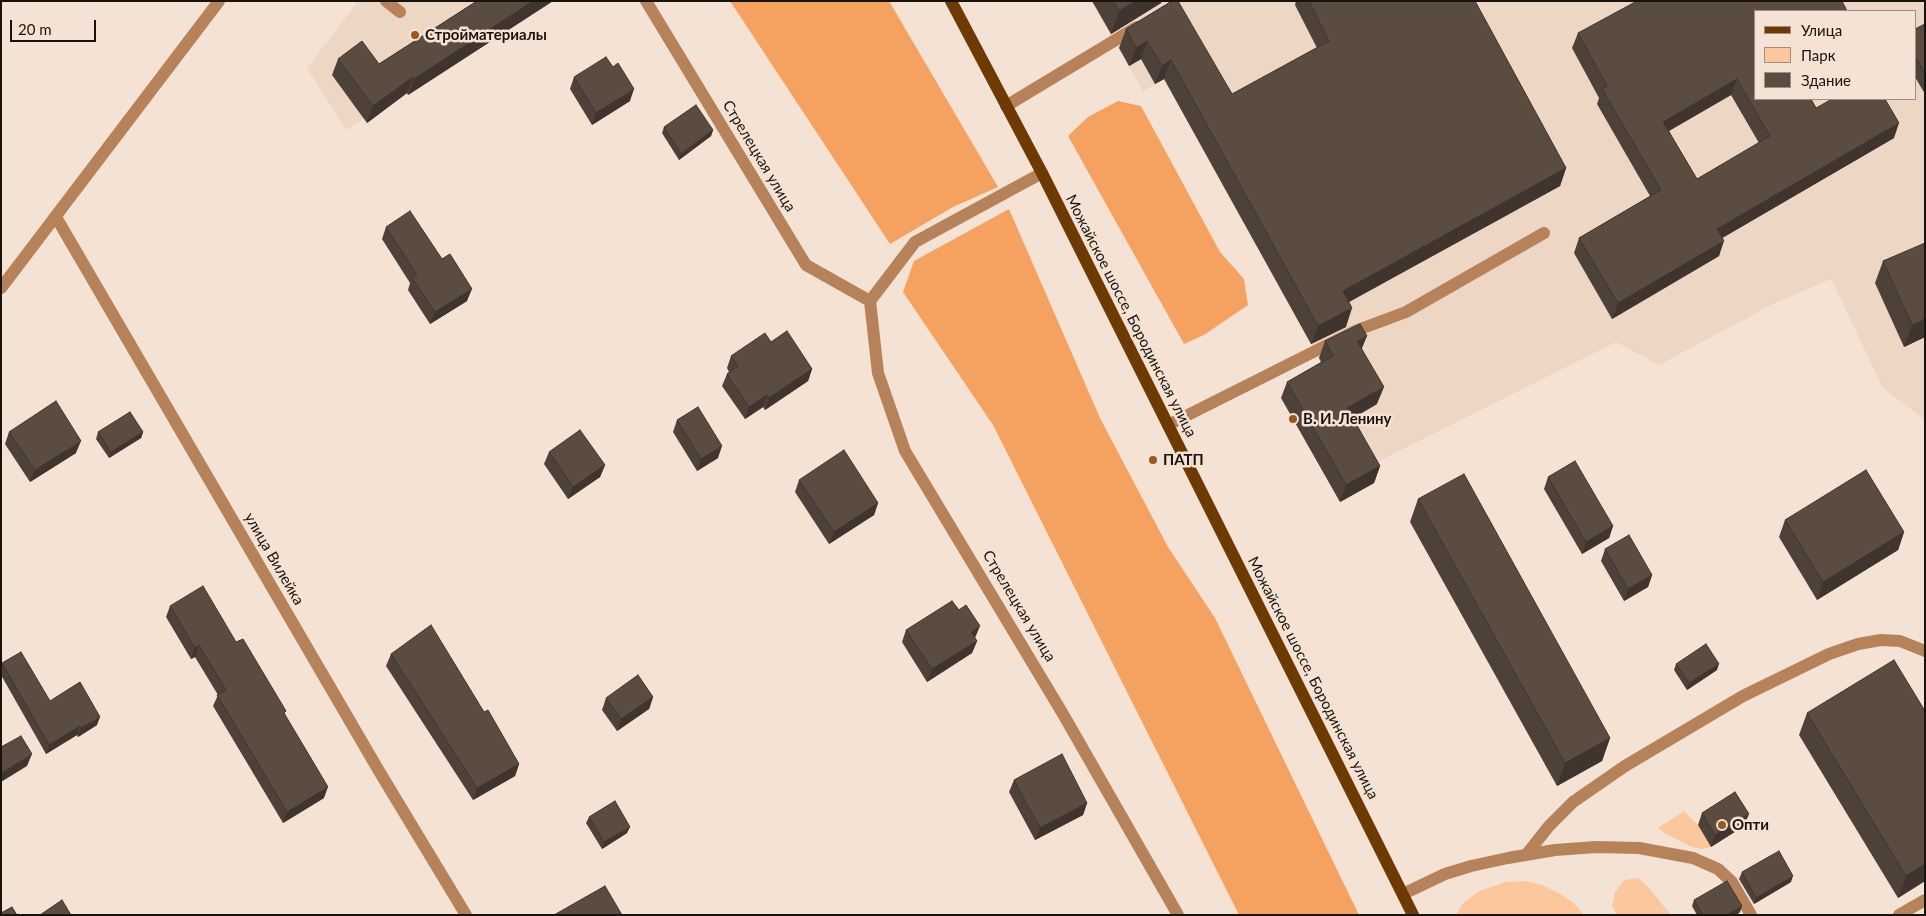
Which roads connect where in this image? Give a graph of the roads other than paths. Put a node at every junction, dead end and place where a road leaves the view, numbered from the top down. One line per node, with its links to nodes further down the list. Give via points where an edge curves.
1 (219, 1): 9 (street)
2 (386, 1): 5 (street)
3 (646, 1): 12 (street, Стрелецкая улица, via 806,265)
4 (951, 1): 7 (main road, Можайское шоссе, Бородинская улица)
5 (400, 12)
6 (1149, 20): 7 (street)
7 (1006, 106): 8 (main road, Можайское шоссе, Бородинская улица)
8 (1042, 174): 12 (street, via 915,242); 13 (main road, Можайское шоссе, Бородинская улица)
9 (56, 217): 11 (street); 18 (street, улица Вилейка)
10 (1544, 233): 13 (street, via 1406,312 1355,331)
11 (1, 288)
12 (870, 301): 19 (street, Стрелецкая улица, via 878,373 905,451 1063,714)
13 (1168, 425): 16 (main road, Можайское шоссе, Бородинская улица)
14 (1925, 651): 15 (street, via 1900,641 1858,644 1829,654 1743,696 1626,766 1573,802)
15 (1526, 855): 16 (street, via 1471,866); 21 (street, via 1604,847 1639,848 1692,858 1724,873)
16 (1403, 894): 20 (main road, Можайское шоссе, Бородинская улица)
17 (1925, 900): 22 (street)
18 (466, 915)
19 (1178, 915)
20 (1413, 915)
21 (1751, 915)
22 (1899, 915)

